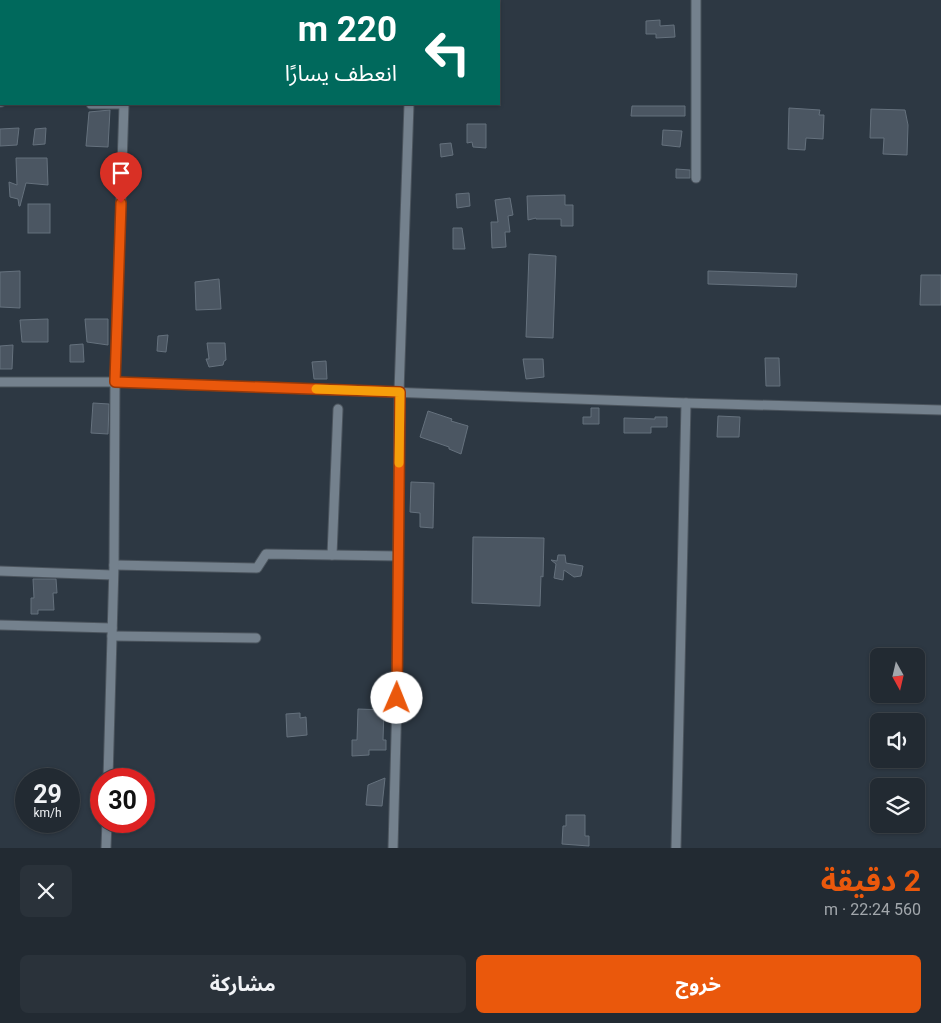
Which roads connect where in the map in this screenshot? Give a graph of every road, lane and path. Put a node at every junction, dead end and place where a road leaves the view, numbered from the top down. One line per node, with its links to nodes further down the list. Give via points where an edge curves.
1 (696, 0): 4 (street)
2 (124, 105): 6 (street)
3 (409, 105): 7 (street)
4 (696, 178)
5 (0, 382): 6 (street)
6 (115, 382): 7 (street); 13 (street)
7 (400, 392): 8 (street); 12 (street)
8 (686, 403): 10 (street); 23 (street)
9 (338, 409): 11 (street)
10 (941, 410)
11 (332, 555): 12 (street); 13 (street, via 266,554 257,568)
12 (398, 556): 22 (street)
13 (114, 565): 15 (street)
14 (0, 571): 15 (street)
15 (113, 575): 17 (street)
16 (0, 625): 17 (street)
17 (112, 632): 18 (street); 19 (street)
18 (256, 638)
19 (108, 768)
20 (107, 833): 21 (street)
21 (106, 848)
22 (393, 848)
23 (676, 848)

